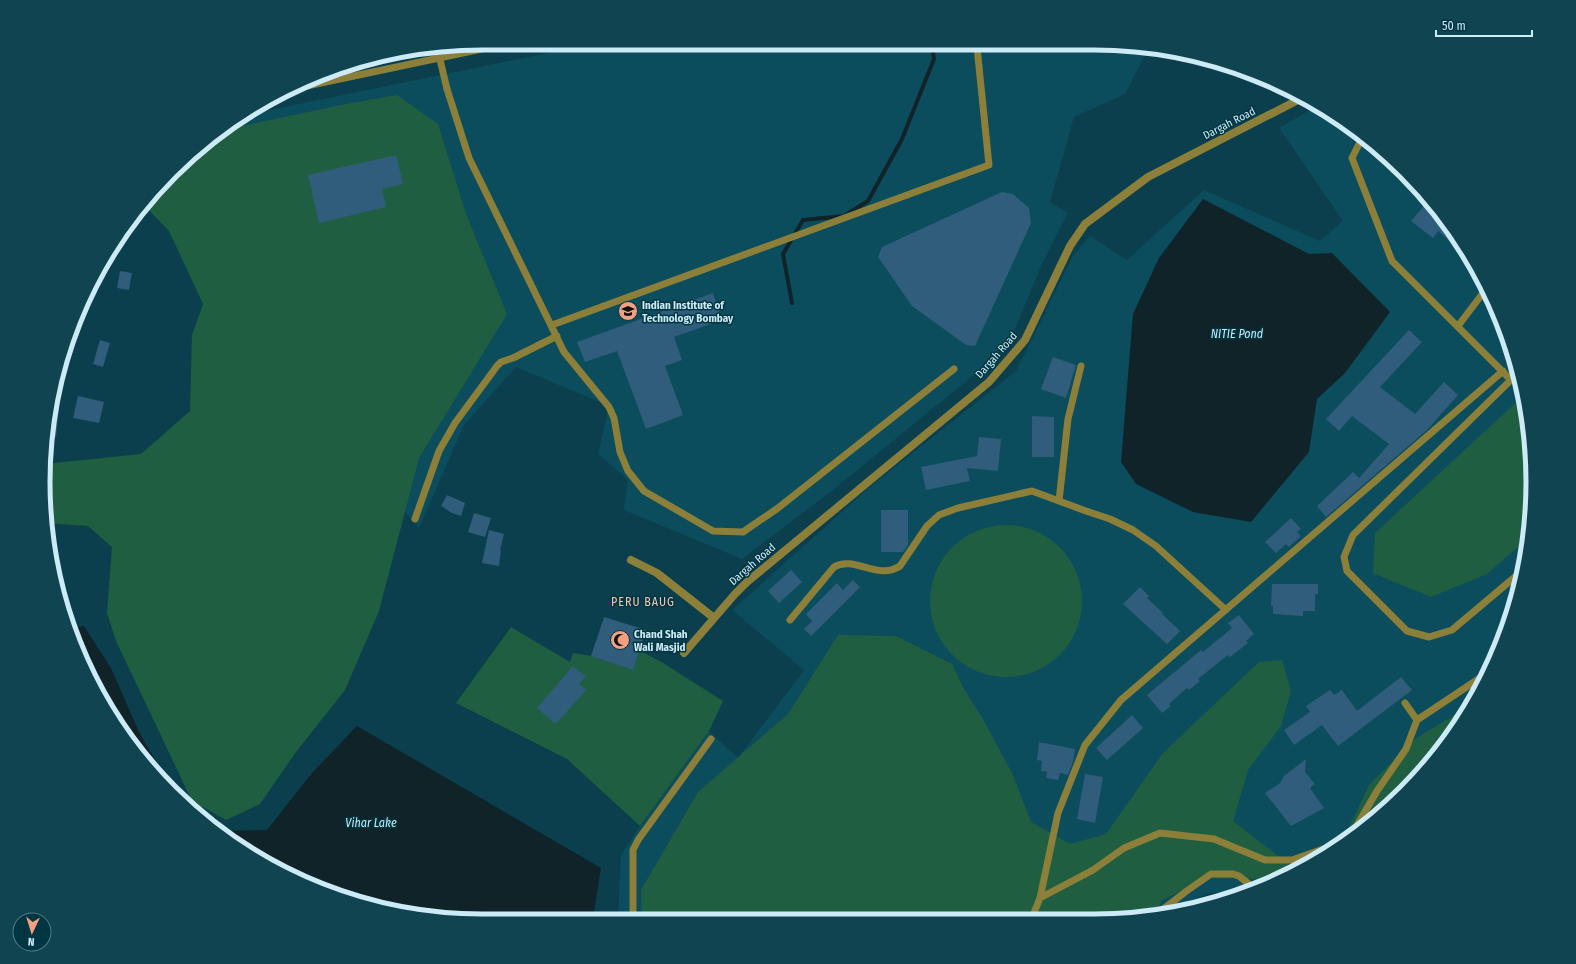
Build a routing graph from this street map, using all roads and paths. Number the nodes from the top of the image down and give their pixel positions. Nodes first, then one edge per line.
1 (476, 50) edge
2 (977, 50) edge
3 (438, 53) edge
4 (314, 84) edge
5 (1296, 101) edge
6 (1360, 142) edge
7 (1483, 294) edge
8 (552, 326) junction
9 (1458, 326) junction
10 (557, 336) junction
11 (1081, 366) dead end
12 (954, 369) dead end
13 (1503, 371) junction
14 (1511, 380) joint
15 (1059, 501) junction
16 (415, 519) dead end
17 (631, 560) dead end
18 (1515, 578) edge
19 (1226, 610) junction
20 (714, 618) junction
21 (790, 620) dead end
22 (684, 653) dead end
23 (1478, 680) edge
24 (1405, 703) dead end
25 (1417, 720) junction
26 (711, 739) dead end
27 (1358, 825) edge
28 (1319, 851) edge
29 (1250, 885) edge
30 (1040, 898) junction
31 (1165, 908) edge
32 (633, 914) edge
33 (1033, 914) edge

1 - 4 lane
2 - 8 lane
3 - 8 lane, bridge
5 - 20 street, Dargah Road
6 - 9 lane
7 - 9 lane
8 - 10 lane
9 - 13 lane
10 - 12 lane
10 - 16 lane
11 - 15 lane
13 - 14 lane
13 - 19 lane
14 - 18 lane
15 - 19 lane
15 - 21 lane
17 - 20 street
19 - 30 lane
20 - 22 street, Dargah Road
23 - 25 lane
24 - 25 lane
25 - 27 lane
26 - 32 lane
28 - 30 lane
29 - 31 lane
30 - 33 lane

